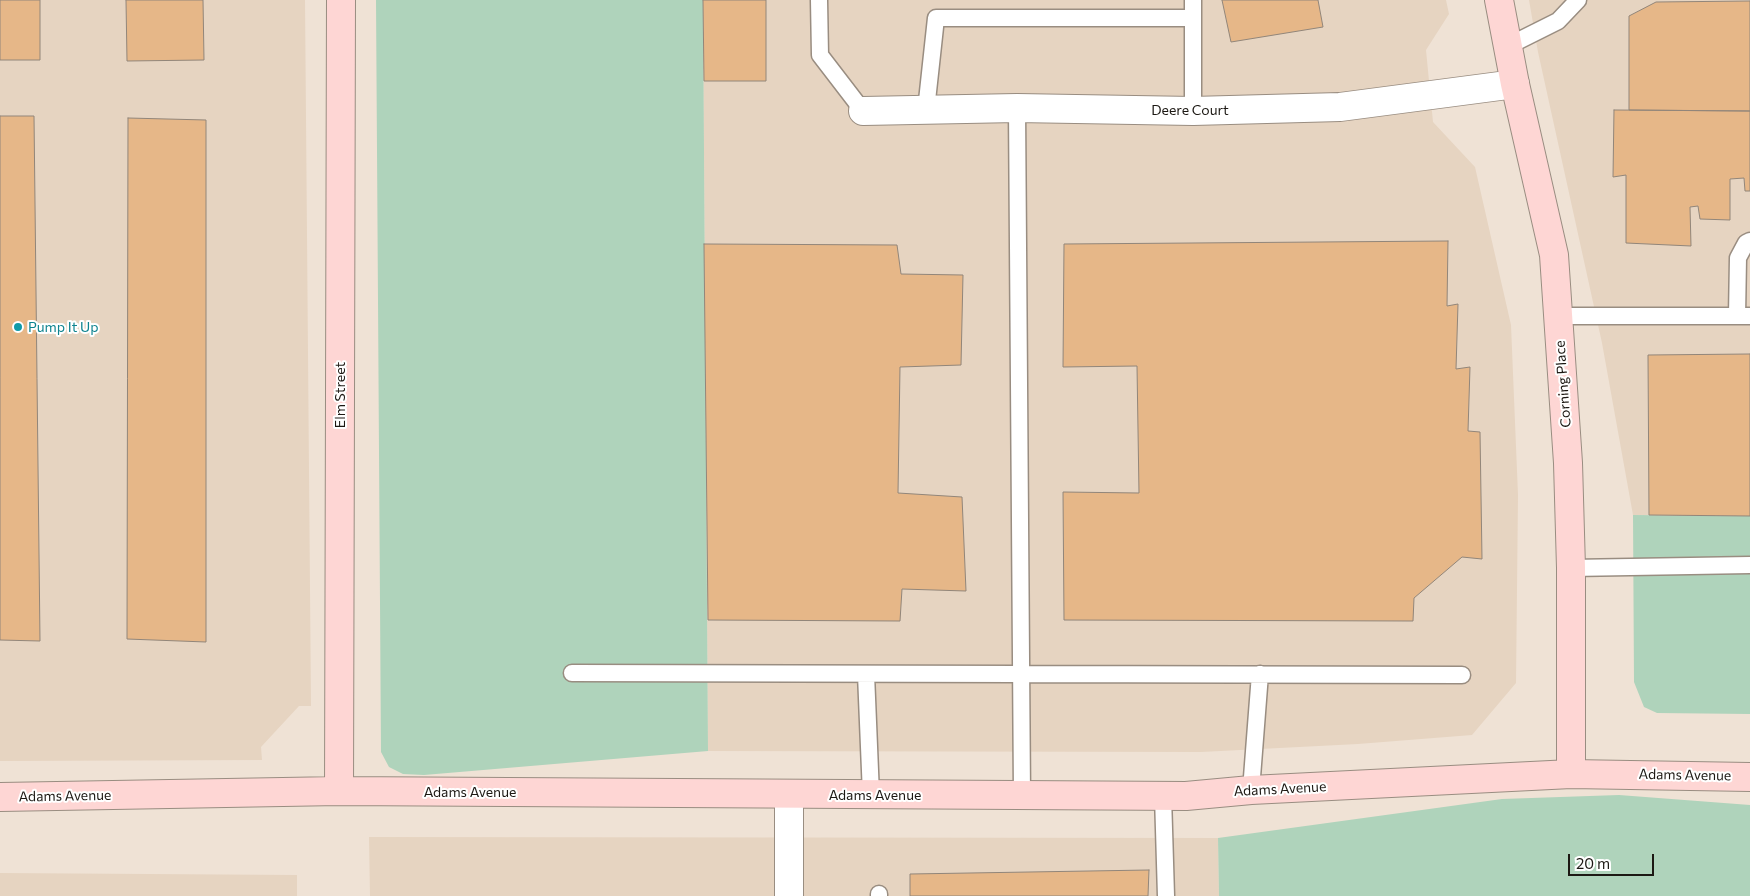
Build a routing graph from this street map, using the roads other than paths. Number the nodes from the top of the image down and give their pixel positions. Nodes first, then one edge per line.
1 (341, 0) edge
2 (819, 0) edge
3 (1193, 0) edge
4 (1499, 0) edge
5 (1578, 0) edge
6 (1193, 18) junction
7 (1508, 46) junction
8 (1515, 84) junction
9 (1017, 108) junction
10 (926, 110) junction
11 (1193, 110) junction
12 (863, 111) joint
13 (1750, 241) edge
14 (1558, 316) junction
15 (1744, 316) edge
16 (1750, 565) edge
17 (1571, 568) junction
18 (1022, 672) junction
19 (572, 673) dead end
20 (866, 674) junction
21 (1260, 674) junction
22 (1462, 675) dead end
23 (1571, 774) junction
24 (1750, 776) edge
25 (339, 790) junction
26 (1251, 790) junction
27 (789, 794) junction
28 (871, 795) junction
29 (1022, 795) junction
30 (1163, 796) junction
31 (0, 797) edge
32 (789, 896) edge
33 (1166, 896) edge

1 - 25 street, Elm Street
2 - 12 lane
3 - 6 lane
4 - 7 street, Corning Place
5 - 7 lane
6 - 10 lane
6 - 11 lane
7 - 8 street, Corning Place
8 - 11 street, Deere Court
8 - 14 street, Corning Place
9 - 10 street, Deere Court
9 - 11 street, Deere Court
9 - 18 lane
10 - 12 street, Deere Court
13 - 15 lane
14 - 15 lane
14 - 17 street, Corning Place
16 - 17 lane
17 - 23 street, Corning Place
18 - 20 lane
18 - 21 lane
18 - 29 lane
19 - 20 lane
20 - 28 lane
21 - 22 lane
21 - 26 lane
23 - 24 street, Adams Avenue
23 - 26 street, Adams Avenue
25 - 27 street, Adams Avenue
25 - 31 street, Adams Avenue
26 - 30 street, Adams Avenue
27 - 28 street, Adams Avenue
27 - 32 street
28 - 29 street, Adams Avenue
29 - 30 street, Adams Avenue
30 - 33 lane

